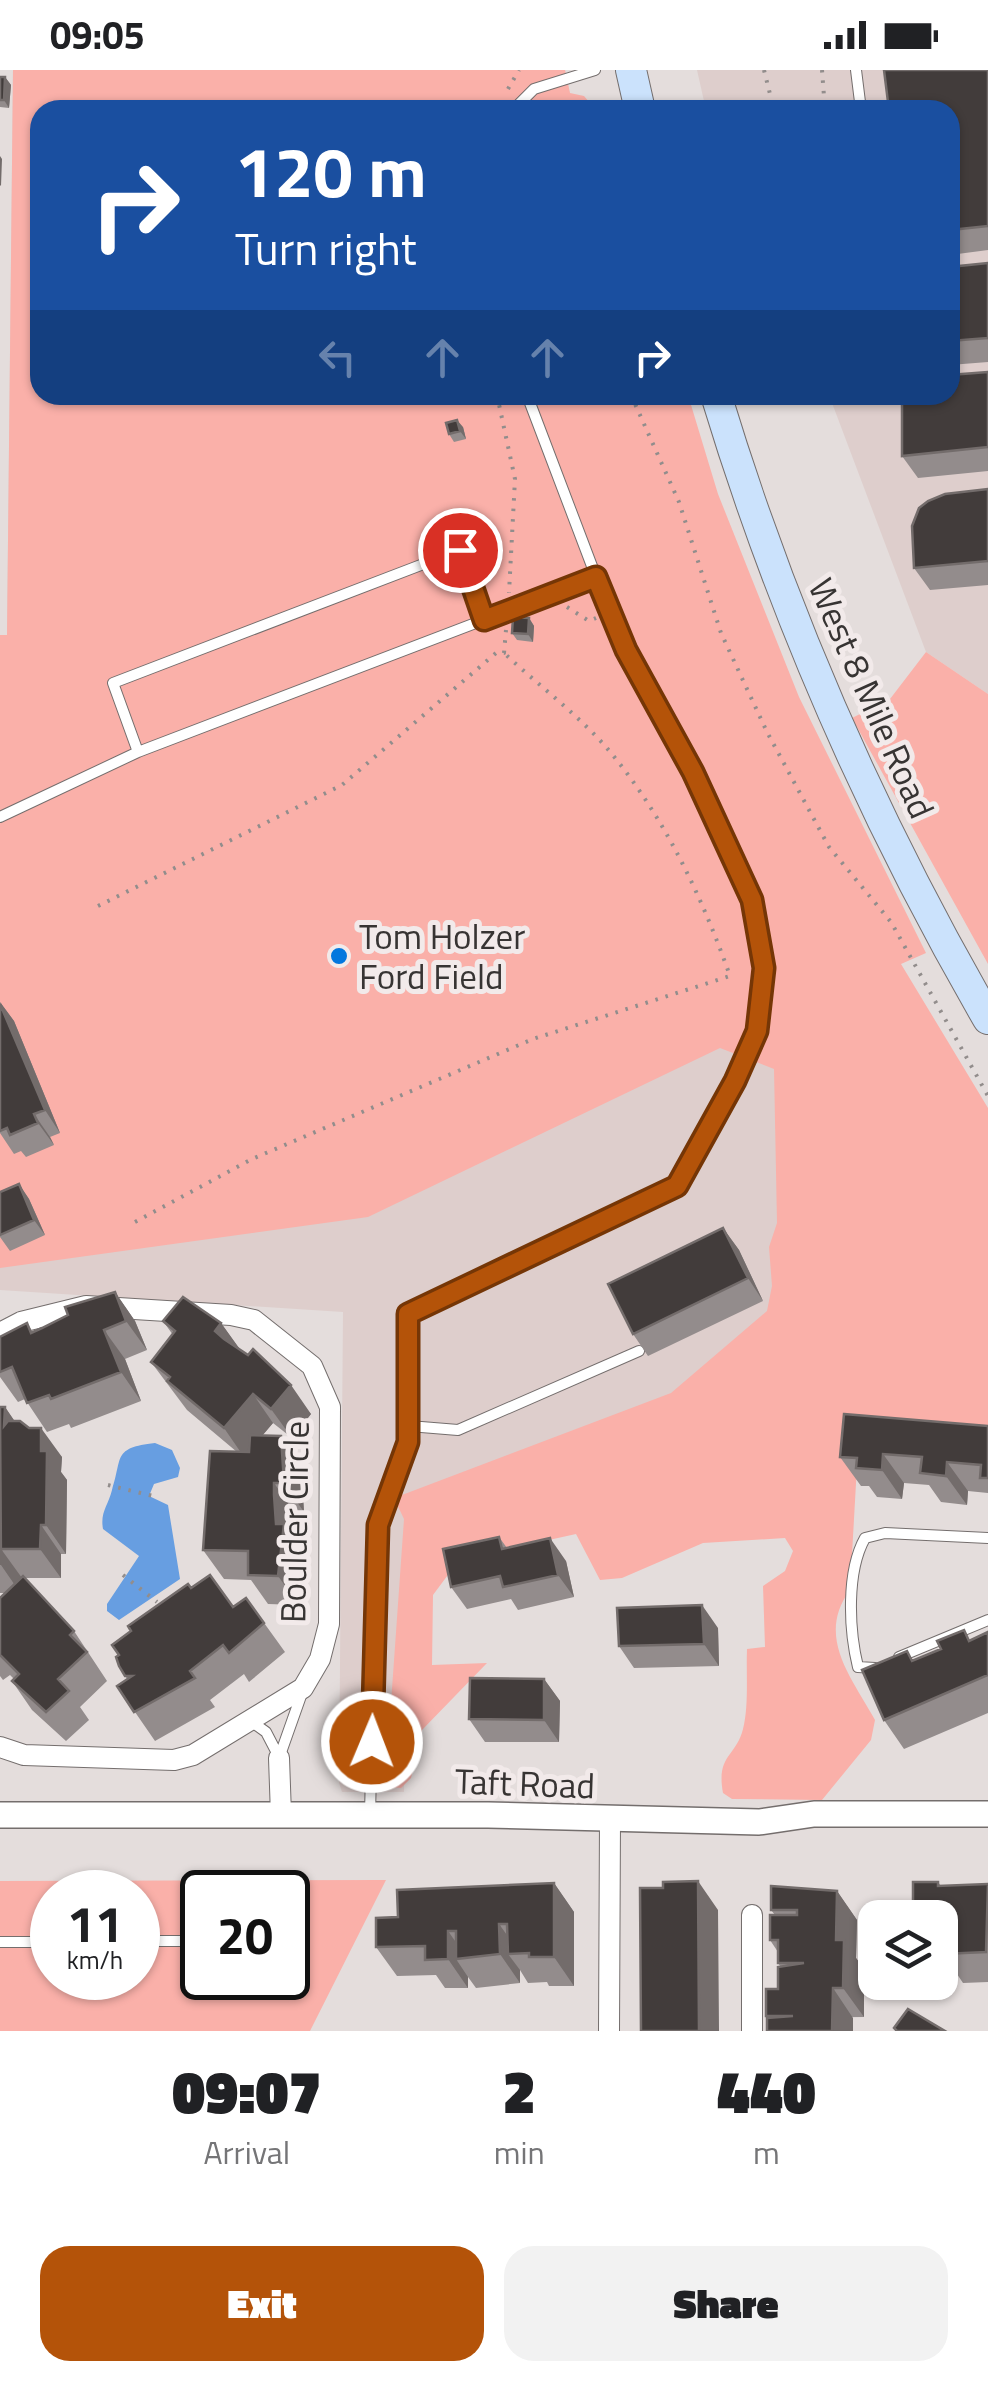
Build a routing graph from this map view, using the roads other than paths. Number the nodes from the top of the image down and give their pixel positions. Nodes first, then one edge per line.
1 (595, 70) edge
2 (631, 70) edge
3 (856, 70) edge
4 (523, 100) edge
5 (638, 100) edge
6 (860, 100) edge
7 (531, 405) edge
8 (719, 405) edge
9 (596, 577) junction
10 (484, 620) junction
11 (138, 752) junction
12 (0, 817) edge
13 (988, 1019) edge
14 (0, 1333) edge
15 (638, 1351) edge
16 (409, 1426) junction
17 (988, 1538) edge
18 (988, 1620) edge
19 (304, 1688) junction
20 (252, 1722) junction
21 (0, 1746) edge
22 (279, 1758) junction
23 (988, 1814) edge
24 (0, 1815) edge
25 (370, 1815) junction
26 (280, 1816) junction
27 (610, 1820) junction
28 (752, 1915) dead end
29 (0, 1942) edge
30 (30, 1942) edge
31 (609, 2031) edge
32 (752, 2031) edge

1 - 4 lane
2 - 5 main road
3 - 6 lane
7 - 9 lane
8 - 13 main road, West 8 Mile Road
9 - 10 lane
9 - 16 lane
10 - 11 lane
10 - 11 lane
11 - 12 lane
14 - 19 street, Boulder Circle
15 - 16 lane
16 - 25 lane
17 - 18 lane
19 - 20 street
19 - 22 lane
20 - 21 street
20 - 22 lane
22 - 26 street
23 - 27 street, Taft Road
24 - 26 street, Taft Road
25 - 26 street, Taft Road
25 - 27 street, Taft Road
27 - 31 street
28 - 32 street
29 - 30 lane

